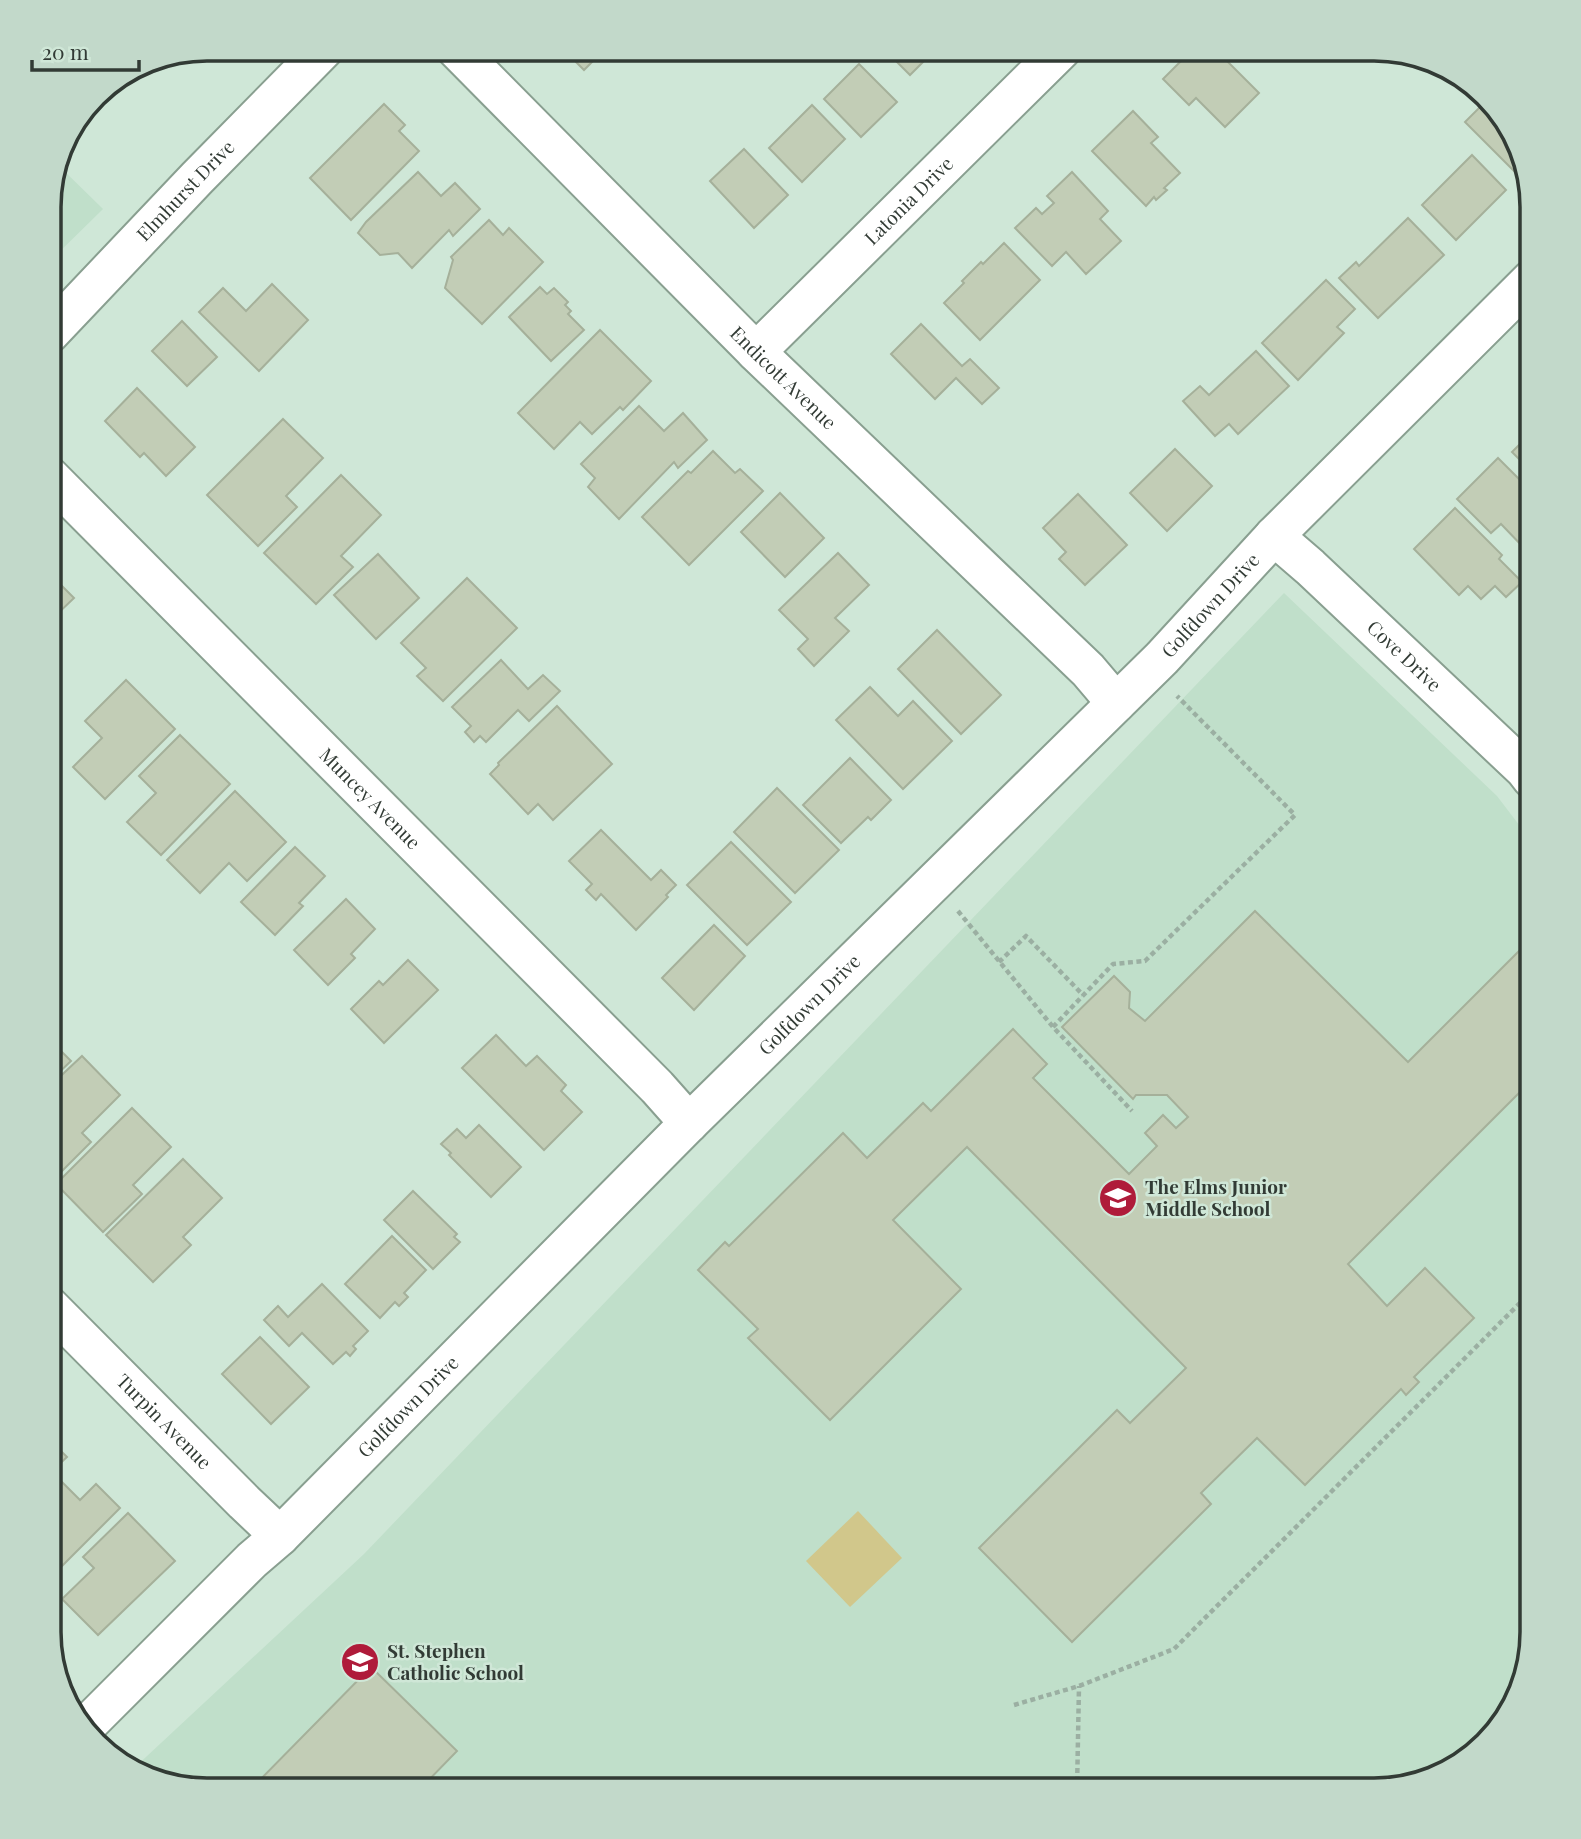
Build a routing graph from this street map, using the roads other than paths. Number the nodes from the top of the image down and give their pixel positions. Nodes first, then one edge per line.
1 (312, 61) edge
2 (468, 61) edge
3 (1049, 62) edge
4 (1520, 291) edge
5 (62, 320) edge
6 (756, 352) junction
7 (62, 489) edge
8 (1274, 536) junction
9 (1116, 703) junction
10 (1520, 765) edge
11 (690, 1123) junction
12 (61, 1318) edge
13 (280, 1536) junction
14 (91, 1721) edge

1 - 5 street, Elmhurst Drive
2 - 6 street, Endicott Avenue
3 - 6 street, Latonia Drive
4 - 8 street, Golfdown Drive
6 - 9 street, Endicott Avenue
7 - 11 street, Muncey Avenue
8 - 9 street, Golfdown Drive
8 - 10 street, Cove Drive
9 - 11 street, Golfdown Drive
11 - 13 street, Golfdown Drive
12 - 13 street, Turpin Avenue
13 - 14 street, Golfdown Drive

